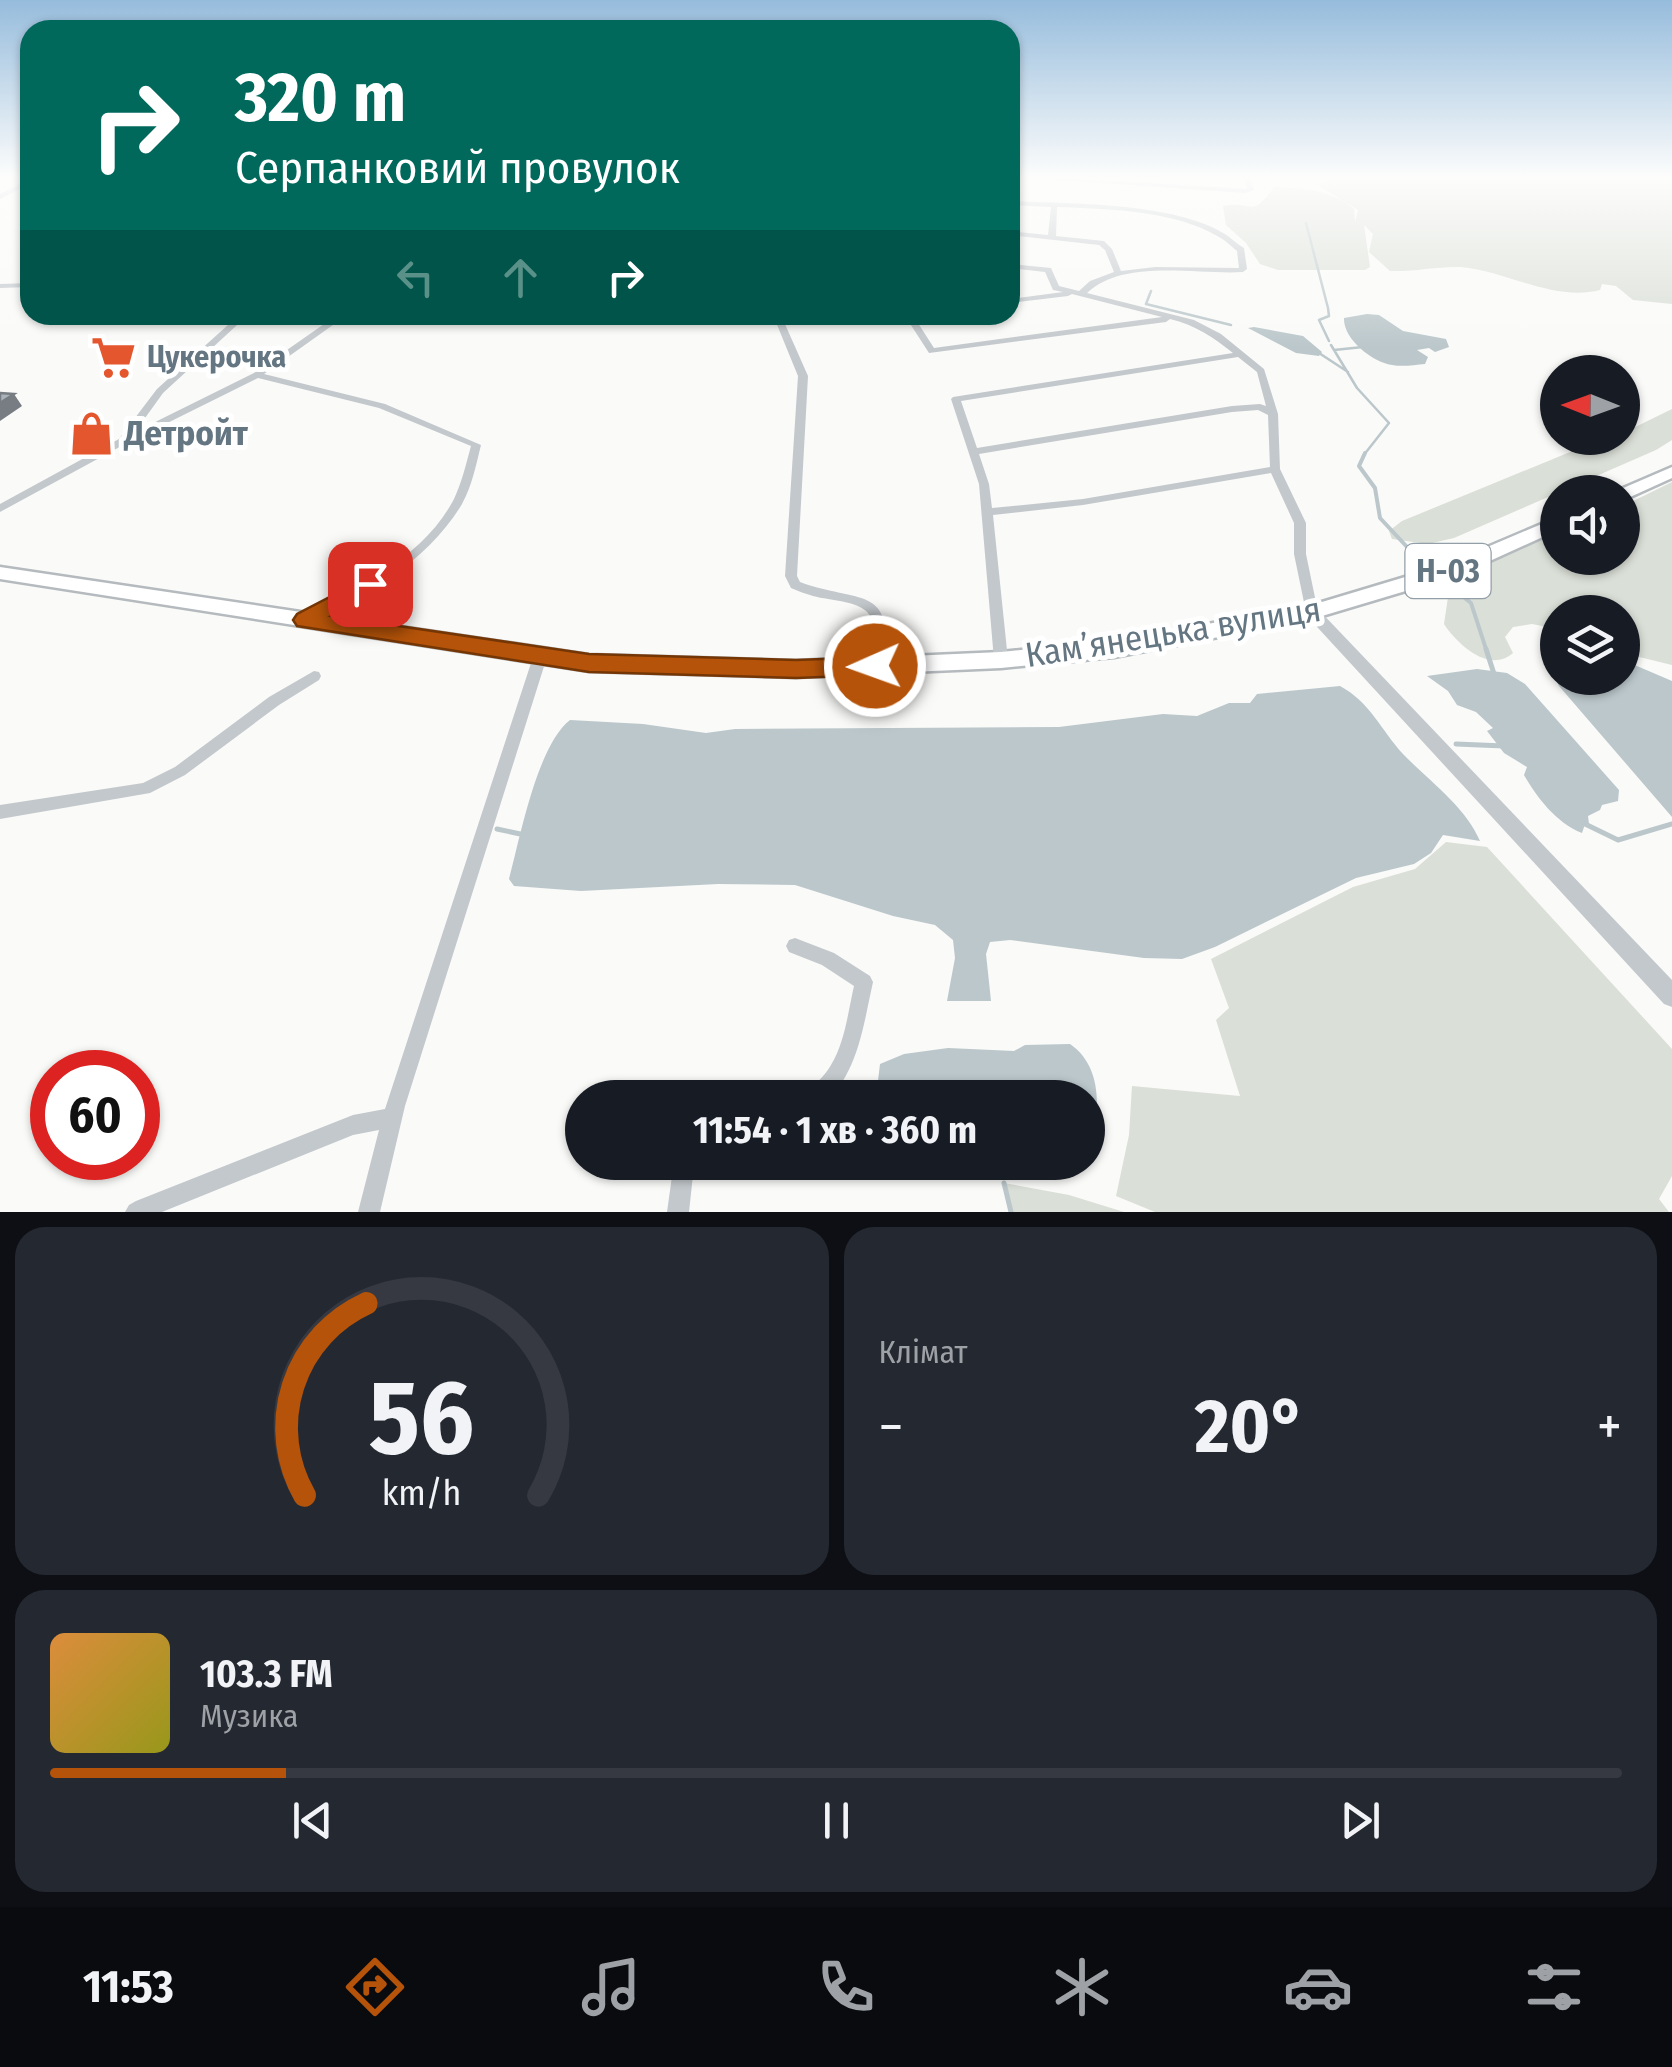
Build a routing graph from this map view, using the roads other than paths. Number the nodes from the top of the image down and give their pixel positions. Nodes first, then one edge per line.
1 (1020, 235) edge
2 (1219, 235) edge
3 (1052, 237) joint
4 (1020, 267) edge
5 (1118, 273) junction
6 (1058, 293) junction
7 (1081, 294) junction
8 (1020, 299) edge
9 (1174, 318) junction
10 (233, 325) edge
11 (330, 325) edge
12 (781, 325) edge
13 (914, 325) edge
14 (1241, 354) junction
15 (257, 375) junction
16 (1273, 414) junction
17 (123, 441) junction
18 (976, 452) junction
19 (1276, 469) junction
20 (1672, 472) edge
21 (1640, 486) edge
22 (0, 509) edge
23 (987, 512) junction
24 (1540, 531) edge
25 (0, 573) edge
26 (1312, 612) junction
27 (305, 620) junction
28 (540, 657) junction
29 (1000, 660) junction
30 (875, 666) junction
31 (314, 676) dead end
32 (0, 812) edge
33 (795, 946) dead end
34 (1672, 996) edge
35 (831, 1080) edge
36 (393, 1117) junction
37 (681, 1180) edge
38 (136, 1212) edge
39 (369, 1212) edge
40 (678, 1212) edge

1 - 3 street
2 - 5 street
3 - 5 street
4 - 6 street
5 - 7 street
6 - 7 street
6 - 8 street
7 - 9 street
9 - 13 street
9 - 14 street
10 - 17 street
11 - 15 street
12 - 30 street
14 - 16 street
14 - 18 street
15 - 17 street
15 - 27 street
16 - 18 street
16 - 19 street
17 - 22 street
18 - 23 street
19 - 23 street
19 - 26 street
20 - 21 main road
23 - 29 street
24 - 26 main road, Камʼянецька вулиця / Н-03
25 - 27 main road, Камʼянецька вулиця / Н-03
26 - 29 main road, Камʼянецька вулиця / Н-03
26 - 34 street
27 - 28 main road, Камʼянецька вулиця / Н-03
28 - 30 main road, Камʼянецька вулиця / Н-03
28 - 36 street
29 - 30 main road, Камʼянецька вулиця / Н-03
31 - 32 street
33 - 35 street
36 - 38 street
36 - 39 street
37 - 40 street

